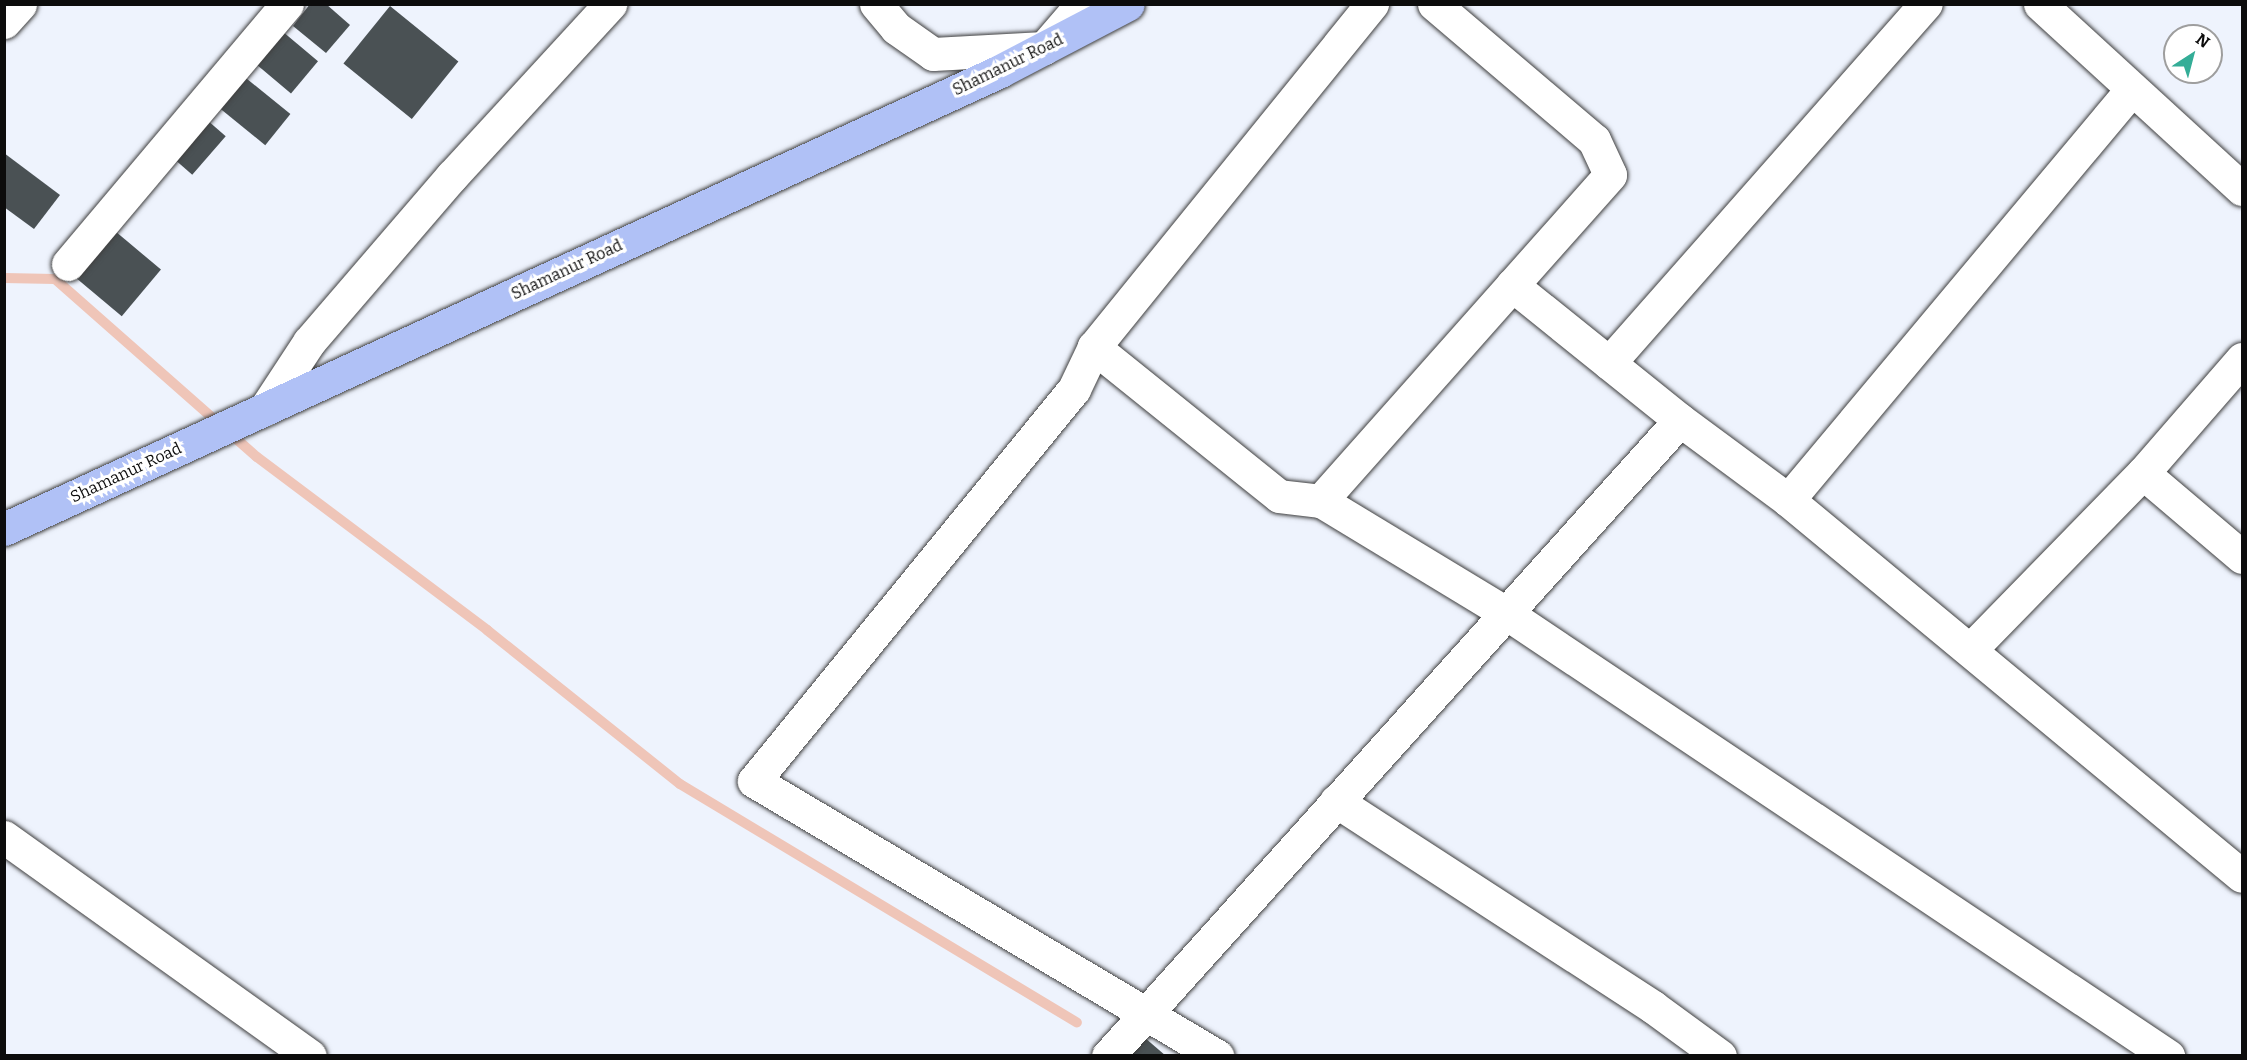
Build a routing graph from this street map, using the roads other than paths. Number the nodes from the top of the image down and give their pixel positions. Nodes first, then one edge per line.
1 (20, 4) edge
2 (286, 4) edge
3 (610, 4) edge
4 (876, 4) edge
5 (1082, 4) edge
6 (1128, 4) edge
7 (1372, 4) edge
8 (1434, 4) edge
9 (1926, 4) edge
10 (2040, 5) edge
11 (4, 22) edge
12 (1044, 48) junction
13 (2132, 89) junction
14 (2242, 189) edge
15 (68, 264) dead end
16 (1512, 285) junction
17 (1094, 346) junction
18 (2242, 360) edge
19 (1609, 363) junction
20 (256, 413) junction
21 (1680, 420) junction
22 (2143, 473) junction
23 (1788, 500) junction
24 (1321, 501) junction
25 (4, 529) edge
26 (2242, 557) edge
27 (1506, 613) junction
28 (1970, 650) junction
29 (1336, 801) junction
30 (4, 837) edge
31 (2242, 876) edge
32 (1145, 1014) junction
33 (310, 1056) edge
34 (1108, 1056) edge
35 (1217, 1056) edge
36 (1720, 1056) edge
37 (2168, 1056) edge

1 - 11 street
2 - 15 street
3 - 20 street
4 - 12 street
5 - 12 street
6 - 12 main road, Shamanur Road
7 - 17 street
8 - 16 street
9 - 19 street
10 - 13 street
12 - 20 main road, Shamanur Road
13 - 14 street
13 - 23 street
16 - 19 street
16 - 24 street
17 - 24 street
17 - 32 street
18 - 22 street
19 - 21 street
20 - 25 main road, Shamanur Road
21 - 23 street
21 - 27 street
22 - 26 street
22 - 28 street
23 - 28 street
24 - 27 street
27 - 29 street
27 - 37 street
28 - 31 street
29 - 32 street
29 - 36 street
30 - 33 street
32 - 34 street
32 - 35 street

